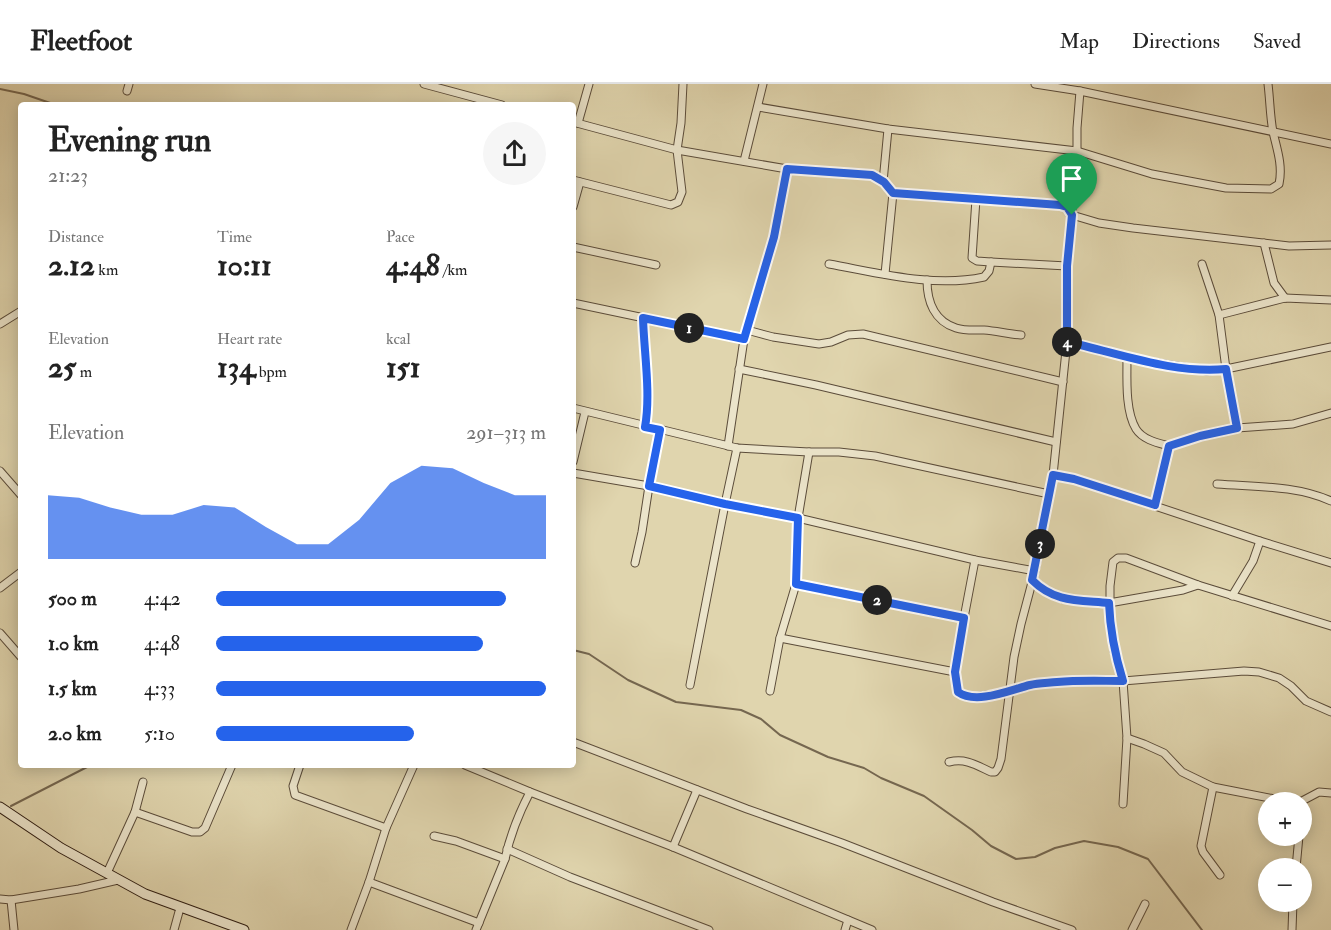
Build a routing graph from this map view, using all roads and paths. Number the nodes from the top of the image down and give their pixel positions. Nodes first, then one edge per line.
1 (424, 84) edge
2 (590, 84) edge
3 (683, 84) edge
4 (763, 84) edge
5 (1035, 84) edge
6 (1268, 84) edge
7 (1080, 91) junction
8 (491, 102) edge
9 (758, 107) junction
10 (576, 123) edge
11 (888, 129) junction
12 (1273, 131) junction
13 (1331, 144) edge
14 (677, 150) junction
15 (1077, 151) junction
16 (744, 161) junction
17 (787, 169) junction
18 (577, 181) edge
19 (884, 182) junction
20 (893, 193) junction
21 (975, 199) junction
22 (1072, 215) junction
23 (1264, 243) junction
24 (1331, 245) edge
25 (576, 248) edge
26 (991, 262) junction
27 (829, 264) dead end
28 (1202, 264) dead end
29 (656, 265) dead end
30 (1067, 266) junction
31 (885, 274) junction
32 (927, 280) junction
33 (1285, 298) junction
34 (1331, 300) edge
35 (576, 304) edge
36 (18, 313) edge
37 (1219, 315) junction
38 (643, 318) junction
39 (0, 324) edge
40 (747, 330) junction
41 (1021, 335) dead end
42 (744, 339) junction
43 (1067, 342) junction
44 (1331, 347) edge
45 (1127, 358) junction
46 (739, 369) junction
47 (1226, 369) junction
48 (1063, 382) junction
49 (576, 409) edge
50 (585, 412) junction
51 (1331, 413) edge
52 (645, 427) junction
53 (1237, 428) junction
54 (660, 430) junction
55 (1056, 442) junction
56 (728, 446) junction
57 (1169, 446) junction
58 (737, 448) junction
59 (576, 450) edge
60 (809, 452) junction
61 (0, 471) edge
62 (576, 474) edge
63 (1053, 475) junction
64 (1217, 484) dead end
65 (649, 486) junction
66 (18, 492) edge
67 (1049, 494) junction
68 (1331, 501) edge
69 (725, 504) junction
70 (1155, 505) junction
71 (798, 518) junction
72 (1260, 541) junction
73 (975, 560) junction
74 (635, 563) dead end
75 (1331, 563) edge
76 (1035, 571) junction
77 (18, 574) edge
78 (1032, 580) junction
79 (796, 584) junction
80 (1198, 585) junction
81 (0, 588) edge
82 (1232, 596) junction
83 (1109, 603) junction
84 (964, 618) junction
85 (1331, 626) edge
86 (0, 633) edge
87 (780, 638) junction
88 (18, 654) edge
89 (955, 672) junction
90 (1123, 681) junction
91 (690, 685) dead end
92 (770, 692) dead end
93 (1009, 692) junction
94 (1331, 712) edge
95 (1127, 738) junction
96 (576, 743) edge
97 (949, 762) dead end
98 (231, 768) edge
99 (299, 768) edge
100 (413, 768) edge
101 (482, 768) edge
102 (143, 782) dead end
103 (1213, 788) junction
104 (697, 790) junction
105 (530, 792) junction
106 (1331, 793) edge
107 (1258, 796) edge
108 (1312, 796) edge
109 (1123, 804) dead end
110 (0, 807) edge
111 (135, 812) junction
112 (387, 828) junction
113 (434, 836) dead end
114 (673, 847) junction
115 (507, 849) junction
116 (505, 859) junction
117 (107, 873) junction
118 (1220, 875) dead end
119 (118, 880) junction
120 (369, 882) junction
121 (0, 899) edge
122 (11, 900) junction
123 (1145, 904) dead end
124 (180, 908) junction
125 (1293, 912) edge
126 (848, 920) junction
127 (478, 926) edge
128 (14, 930) edge
129 (174, 930) edge
130 (244, 930) edge
131 (351, 930) edge
132 (709, 930) edge
133 (845, 930) edge
134 (872, 930) edge
135 (1072, 930) edge
136 (1132, 930) edge
137 (1292, 930) edge

1 - 8 street
2 - 10 street
3 - 14 street
4 - 9 street
5 - 7 street
6 - 12 street
7 - 12 street
7 - 15 street
9 - 11 street
9 - 16 street
10 - 14 street
11 - 15 street
11 - 19 street
12 - 13 street
12 - 15 street
14 - 16 street
14 - 18 street
15 - 22 street
16 - 17 street
17 - 19 street
17 - 40 street
19 - 20 street
20 - 21 street
20 - 31 street
21 - 22 street
21 - 26 street
22 - 23 street
22 - 30 street
23 - 24 street
23 - 33 street
25 - 29 street
26 - 30 street
26 - 32 street
27 - 31 street
28 - 37 street
30 - 43 street
31 - 32 street
32 - 41 street
33 - 34 street
33 - 37 street
35 - 38 street
36 - 39 street
37 - 47 street
38 - 42 street
38 - 52 street
40 - 42 street
40 - 48 street
42 - 46 street
43 - 45 street
43 - 48 street
44 - 47 street
45 - 47 street
45 - 57 street
46 - 55 street
46 - 56 street
47 - 53 street
48 - 55 street
49 - 50 street
50 - 52 street
50 - 59 street
51 - 53 street
52 - 54 street
53 - 57 street
54 - 56 street
54 - 65 street
55 - 63 street
56 - 58 street
57 - 70 street
58 - 60 street
58 - 69 street
60 - 67 street
60 - 71 street
61 - 66 street
62 - 65 street
63 - 67 street
63 - 70 street
64 - 68 street
65 - 69 street
65 - 74 street
67 - 76 street
69 - 71 street
69 - 91 street
70 - 72 street
71 - 73 street
71 - 79 street
72 - 75 street
72 - 82 street
73 - 76 street
73 - 84 street
76 - 78 street
77 - 81 street
78 - 83 street
78 - 93 street
79 - 84 street
79 - 87 street
80 - 82 street
80 - 83 street
80 - 83 street
82 - 85 street
83 - 90 street
84 - 89 street
86 - 88 street
87 - 89 street
87 - 92 street
89 - 93 street
90 - 93 street
90 - 94 street
90 - 95 street
93 - 97 street
95 - 103 street
95 - 109 street
96 - 104 street
98 - 111 street
99 - 112 street
100 - 112 street
101 - 105 street
102 - 111 street
103 - 107 street
103 - 118 street
104 - 114 street
104 - 135 street
105 - 114 street
105 - 115 street
106 - 108 street
110 - 117 street
111 - 117 street
112 - 120 street
113 - 116 street
114 - 126 street
115 - 116 street
115 - 132 street
116 - 127 street
117 - 119 street
119 - 122 street
119 - 124 street
120 - 127 street
120 - 131 street
121 - 122 street
122 - 128 street
123 - 136 street
124 - 129 street
124 - 130 street
125 - 137 street
126 - 133 street
126 - 134 street

